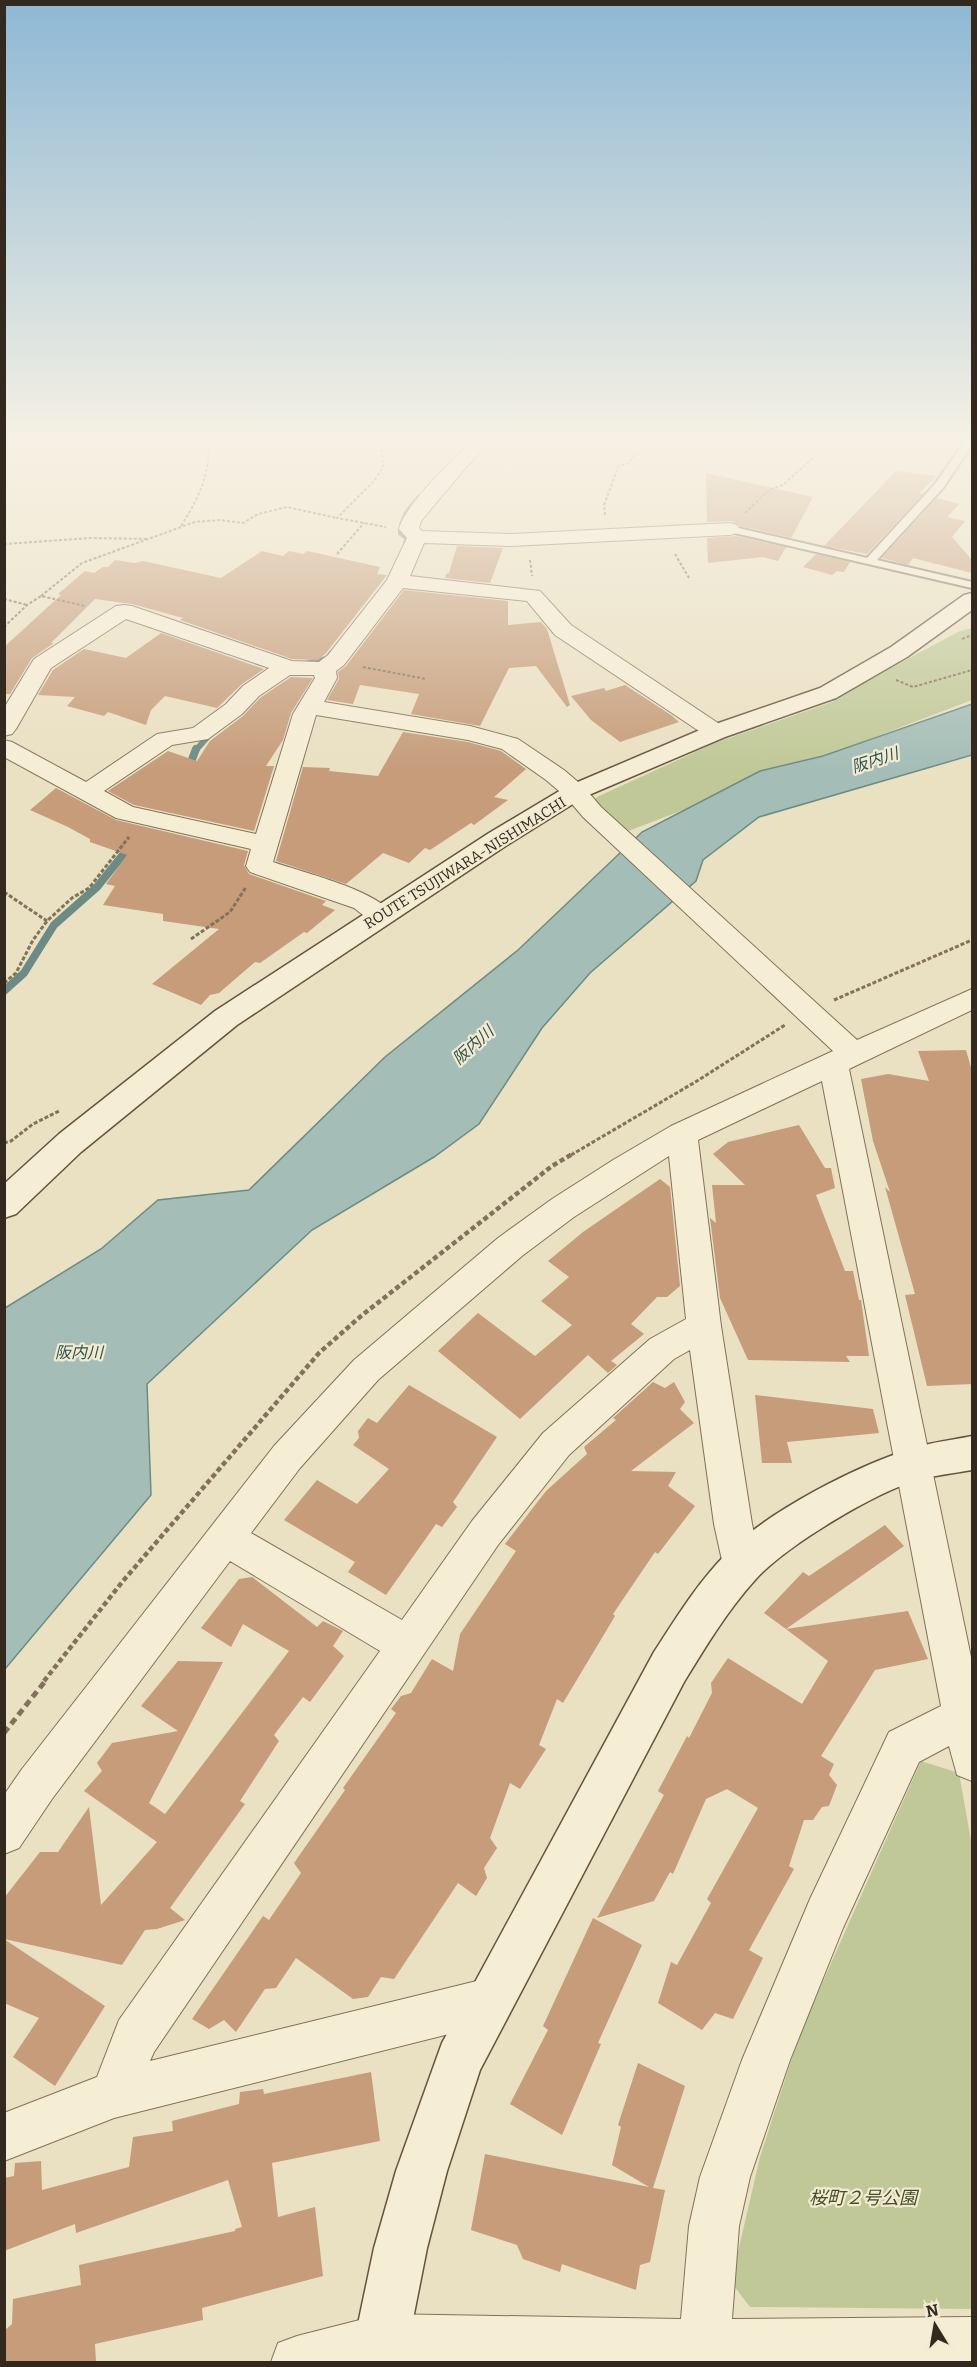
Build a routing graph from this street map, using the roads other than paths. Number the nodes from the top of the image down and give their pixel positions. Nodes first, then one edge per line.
1 (411, 550) edge
2 (824, 550) edge
3 (880, 550) edge
4 (870, 561) junction
5 (397, 581) junction
6 (972, 585) edge
7 (972, 600) edge
8 (307, 667) junction
9 (310, 707) junction
10 (4, 729) edge
11 (716, 732) junction
12 (4, 747) edge
13 (85, 793) junction
14 (584, 802) junction
15 (263, 855) junction
16 (381, 916) junction
17 (968, 1008) edge
18 (843, 1059) junction
19 (682, 1134) junction
20 (4, 1205) edge
21 (704, 1326) junction
22 (972, 1453) edge
23 (915, 1464) junction
24 (225, 1538) junction
25 (742, 1565) junction
26 (407, 1645) junction
27 (963, 1717) junction
28 (972, 1760) edge
29 (4, 1833) edge
30 (489, 2001) junction
31 (114, 2094) junction
32 (4, 2137) edge
33 (972, 2343) edge
34 (382, 2351) edge
35 (703, 2354) edge
36 (297, 2362) edge

1 - 5 street
2 - 4 lane
3 - 4 lane
4 - 6 lane
5 - 8 street
5 - 11 street
7 - 11 main road, ROUTE TSUJIWARA-NISHIMACHI
8 - 9 street
8 - 10 street
8 - 13 street
9 - 14 street
9 - 15 street
11 - 14 main road, ROUTE TSUJIWARA-NISHIMACHI
12 - 13 street
13 - 15 street
14 - 16 main road, ROUTE TSUJIWARA-NISHIMACHI
14 - 18 street
15 - 16 street
16 - 20 main road, ROUTE TSUJIWARA-NISHIMACHI
17 - 18 street
18 - 19 street
18 - 23 street
19 - 21 street
19 - 24 street
21 - 25 street
21 - 26 street
22 - 23 main road
23 - 25 main road
23 - 27 street
24 - 26 street
24 - 29 street
25 - 30 main road
26 - 31 street
27 - 28 street
27 - 35 street
30 - 31 street
30 - 34 main road
31 - 32 street
33 - 35 street
34 - 35 street
34 - 36 street

